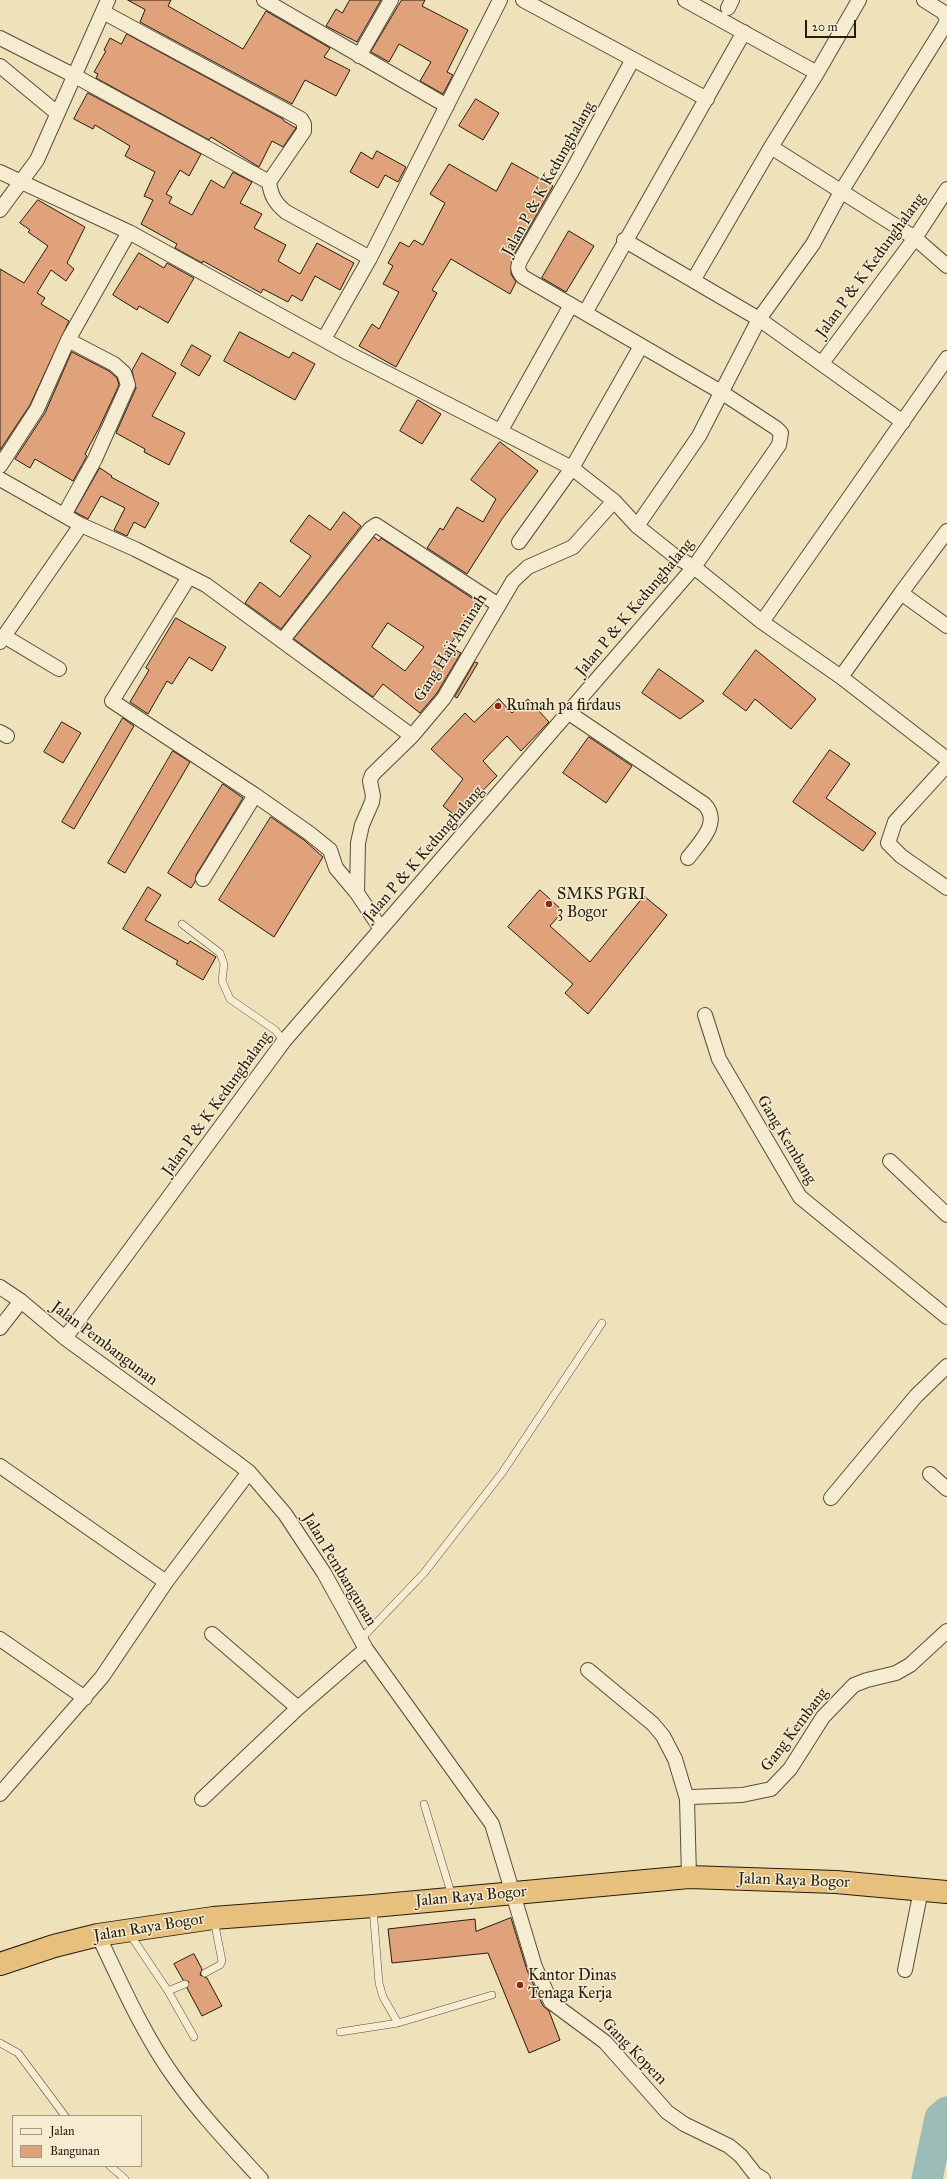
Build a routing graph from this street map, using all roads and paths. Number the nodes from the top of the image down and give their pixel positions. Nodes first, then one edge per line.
1 (264, 0) edge
2 (391, 0) edge
3 (500, 0) edge
4 (523, 0) edge
5 (685, 0) edge
6 (859, 0) edge
7 (924, 0) edge
8 (105, 6) edge
9 (744, 32) junction
10 (0, 38) edge
11 (359, 56) junction
12 (633, 60) junction
13 (0, 66) edge
14 (817, 73) junction
15 (75, 76) junction
16 (707, 99) junction
17 (448, 106) junction
18 (58, 113) junction
19 (771, 147) junction
20 (0, 172) edge
21 (22, 182) junction
22 (269, 182) junction
23 (947, 189) edge
24 (842, 190) junction
25 (0, 210) edge
26 (129, 232) junction
27 (915, 238) junction
28 (624, 240) junction
29 (370, 258) junction
30 (947, 266) edge
31 (694, 279) junction
32 (570, 305) junction
33 (585, 313) junction
34 (759, 319) junction
35 (324, 339) junction
36 (68, 340) junction
37 (641, 346) junction
38 (947, 358) edge
39 (822, 363) junction
40 (721, 392) junction
41 (903, 422) junction
42 (501, 430) junction
43 (4, 462) edge
44 (572, 468) junction
45 (0, 479) edge
46 (614, 501) junction
47 (64, 515) junction
48 (81, 525) junction
49 (637, 526) junction
50 (947, 531) edge
51 (519, 542) dead end
52 (694, 567) junction
53 (189, 577) junction
54 (901, 593) junction
55 (497, 604) junction
56 (762, 622) junction
57 (947, 626) edge
58 (2, 639) edge
59 (282, 641) junction
60 (60, 670) dead end
61 (841, 677) junction
62 (569, 713) junction
63 (412, 736) junction
64 (947, 759) edge
65 (947, 765) edge
66 (255, 794) junction
67 (688, 858) dead end
68 (202, 878) dead end
69 (947, 888) edge
70 (357, 893) junction
71 (182, 924) dead end
72 (381, 929) junction
73 (705, 1015) dead end
74 (284, 1041) junction
75 (890, 1161) dead end
76 (947, 1215) edge
77 (0, 1287) edge
78 (21, 1301) junction
79 (947, 1317) edge
80 (602, 1323) dead end
81 (0, 1328) edge
82 (65, 1338) junction
83 (947, 1366) edge
84 (0, 1466) edge
85 (249, 1472) junction
86 (930, 1474) dead end
87 (947, 1489) edge
88 (831, 1498) dead end
89 (166, 1582) junction
90 (212, 1634) dead end
91 (944, 1638) edge
92 (0, 1639) edge
93 (363, 1645) junction
94 (588, 1670) dead end
95 (85, 1698) junction
96 (298, 1708) junction
97 (0, 1794) edge
98 (202, 1799) dead end
99 (687, 1799) junction
100 (424, 1804) dead end
101 (689, 1877) junction
102 (937, 1893) edge
103 (512, 1894) junction
104 (453, 1898) junction
105 (373, 1906) junction
106 (213, 1918) junction
107 (126, 1930) junction
108 (98, 1935) junction
109 (0, 1964) edge
110 (905, 1970) dead end
111 (205, 1973) dead end
112 (185, 1984) dead end
113 (168, 1991) junction
114 (492, 1995) dead end
115 (398, 2023) junction
116 (340, 2032) dead end
117 (194, 2037) dead end
118 (0, 2043) edge
119 (64, 2115) edge
120 (111, 2167) edge
121 (125, 2179) edge
122 (261, 2179) edge
123 (763, 2179) edge

1 - 11 street
2 - 11 street
3 - 17 street
4 - 12 street
5 - 9 street
6 - 14 street
7 - 24 street
8 - 15 street
8 - 22 street
9 - 14 street
9 - 16 street
10 - 15 street
11 - 17 street
12 - 16 street
12 - 32 street, Jalan P & K Kedunghalang
13 - 18 street
14 - 19 street
15 - 18 street
15 - 22 street
16 - 28 street
17 - 29 street
18 - 21 street
19 - 24 street
19 - 31 street
20 - 21 street
21 - 25 street
21 - 26 street
22 - 29 street
23 - 27 street, Jalan P & K Kedunghalang
24 - 27 street
24 - 34 street
26 - 35 street
26 - 36 street
27 - 30 street
27 - 39 street, Jalan P & K Kedunghalang
28 - 31 street
28 - 33 street
29 - 35 street
31 - 34 street
32 - 33 street, Jalan P & K Kedunghalang
32 - 42 street
33 - 37 street, Jalan P & K Kedunghalang
34 - 39 street
34 - 40 street
35 - 42 street
36 - 43 street
36 - 47 street
37 - 40 street, Jalan P & K Kedunghalang
37 - 44 street
38 - 41 street
39 - 41 street
40 - 49 street
40 - 52 street, Jalan P & K Kedunghalang
41 - 56 street
42 - 44 street
44 - 46 street
44 - 51 street
45 - 47 street
46 - 49 street
46 - 55 street, Gang Haji Aminah
47 - 48 street
48 - 53 street
48 - 58 street
49 - 52 street
50 - 54 street
52 - 56 street
52 - 62 street, Jalan P & K Kedunghalang
53 - 59 street
53 - 66 street
54 - 57 street
54 - 61 street
55 - 59 street
55 - 63 street, Gang Haji Aminah
56 - 61 street
58 - 60 street
59 - 63 street
61 - 64 street
62 - 67 street
62 - 72 street, Jalan P & K Kedunghalang
63 - 70 street, Gang Haji Aminah
65 - 69 street
66 - 68 street
66 - 70 street
70 - 72 street
71 - 74 lane
72 - 74 street, Jalan P & K Kedunghalang
73 - 79 street, Gang Kembang
74 - 82 street, Jalan P & K Kedunghalang
75 - 76 street
77 - 78 street, Jalan Pembangunan
78 - 81 street
78 - 82 street, Jalan Pembangunan
80 - 93 lane
82 - 85 street, Jalan Pembangunan
83 - 88 street
84 - 89 street
85 - 89 street
85 - 93 street, Jalan Pembangunan
86 - 87 street
89 - 95 street
90 - 96 street
91 - 99 street, Gang Kembang
92 - 95 street
93 - 96 street
93 - 103 street, Jalan Pembangunan
94 - 99 street
95 - 97 street
96 - 98 street
99 - 101 street
100 - 104 lane
101 - 102 highway, Jalan Raya Bogor
101 - 103 highway, Jalan Raya Bogor
102 - 110 street
103 - 104 highway, Jalan Raya Bogor
103 - 123 street, Gang Kopem
104 - 105 highway, Jalan Raya Bogor
105 - 106 highway, Jalan Raya Bogor
105 - 115 lane
106 - 107 highway, Jalan Raya Bogor
106 - 111 lane
107 - 108 highway, Jalan Raya Bogor
107 - 113 lane
108 - 109 highway, Jalan Raya Bogor
108 - 122 street
112 - 113 lane
113 - 117 lane
114 - 115 lane
115 - 116 lane
118 - 119 lane
120 - 121 lane

